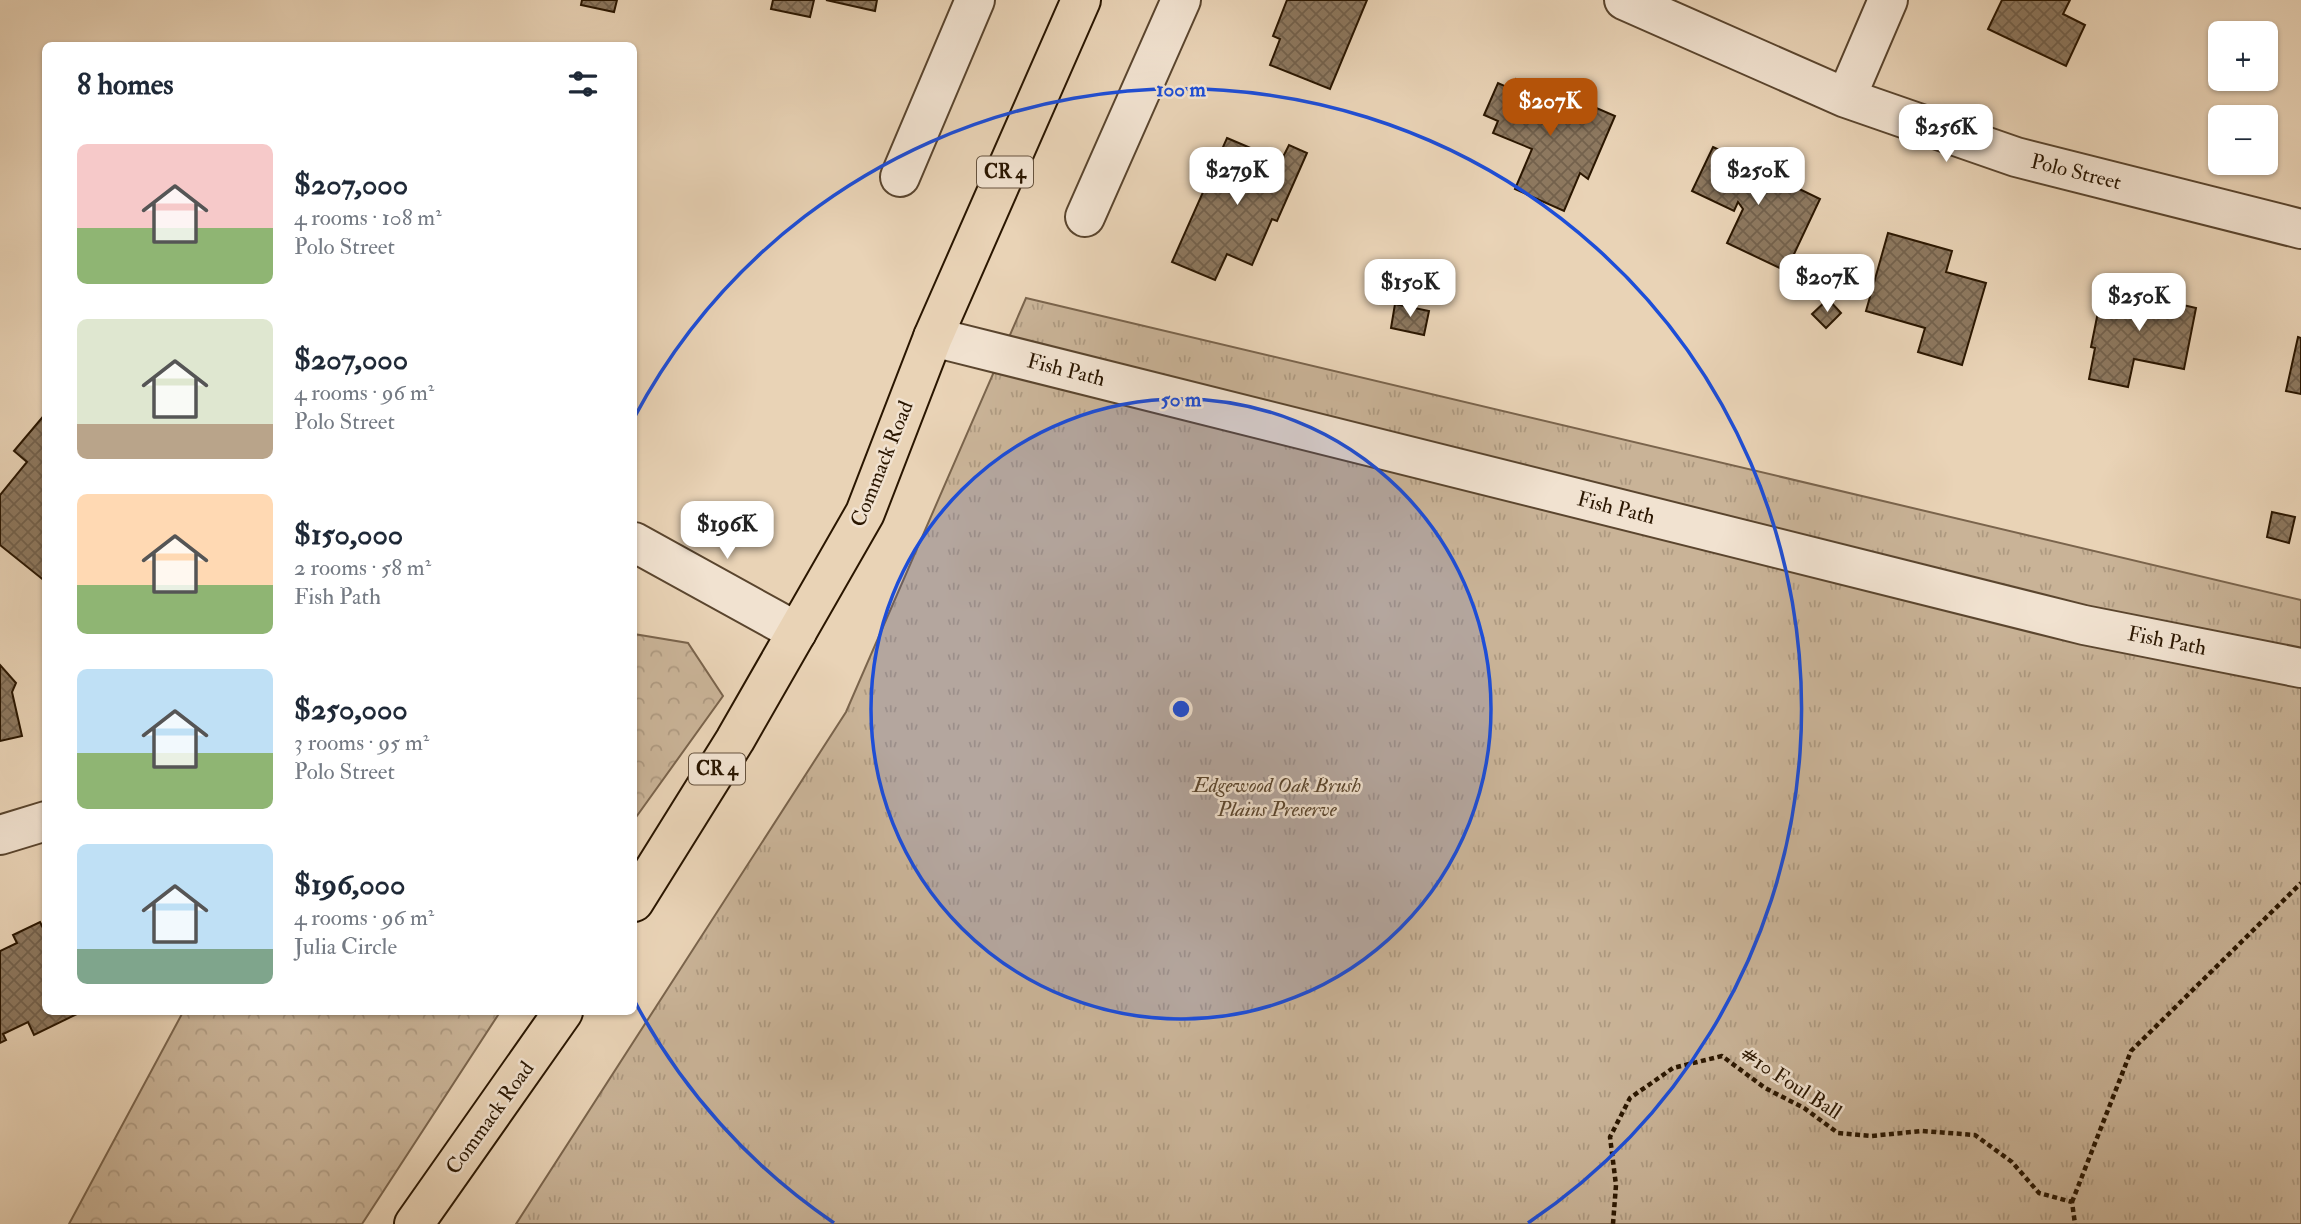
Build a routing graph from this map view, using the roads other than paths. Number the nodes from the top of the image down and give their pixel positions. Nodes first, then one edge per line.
1 (975, 0) edge
2 (1081, 0) edge
3 (1181, 0) edge
4 (1624, 0) edge
5 (1888, 0) edge
6 (1846, 98) junction
7 (900, 177) dead end
8 (1085, 217) dead end
9 (2301, 229) edge
10 (933, 337) junction
11 (637, 544) edge
12 (797, 632) junction
13 (2301, 668) edge
14 (42, 822) edge
15 (0, 835) edge
16 (637, 897) edge
17 (561, 1015) edge
18 (414, 1224) edge

1 - 7 street
2 - 10 main road, Commack Road / CR 4
3 - 8 street
4 - 6 street, Polo Street
5 - 6 street
6 - 9 street, Polo Street
10 - 12 main road, Commack Road / CR 4
10 - 13 street, Fish Path
11 - 12 street
12 - 16 main road, Commack Road / CR 4
14 - 15 street
17 - 18 main road, Commack Road

